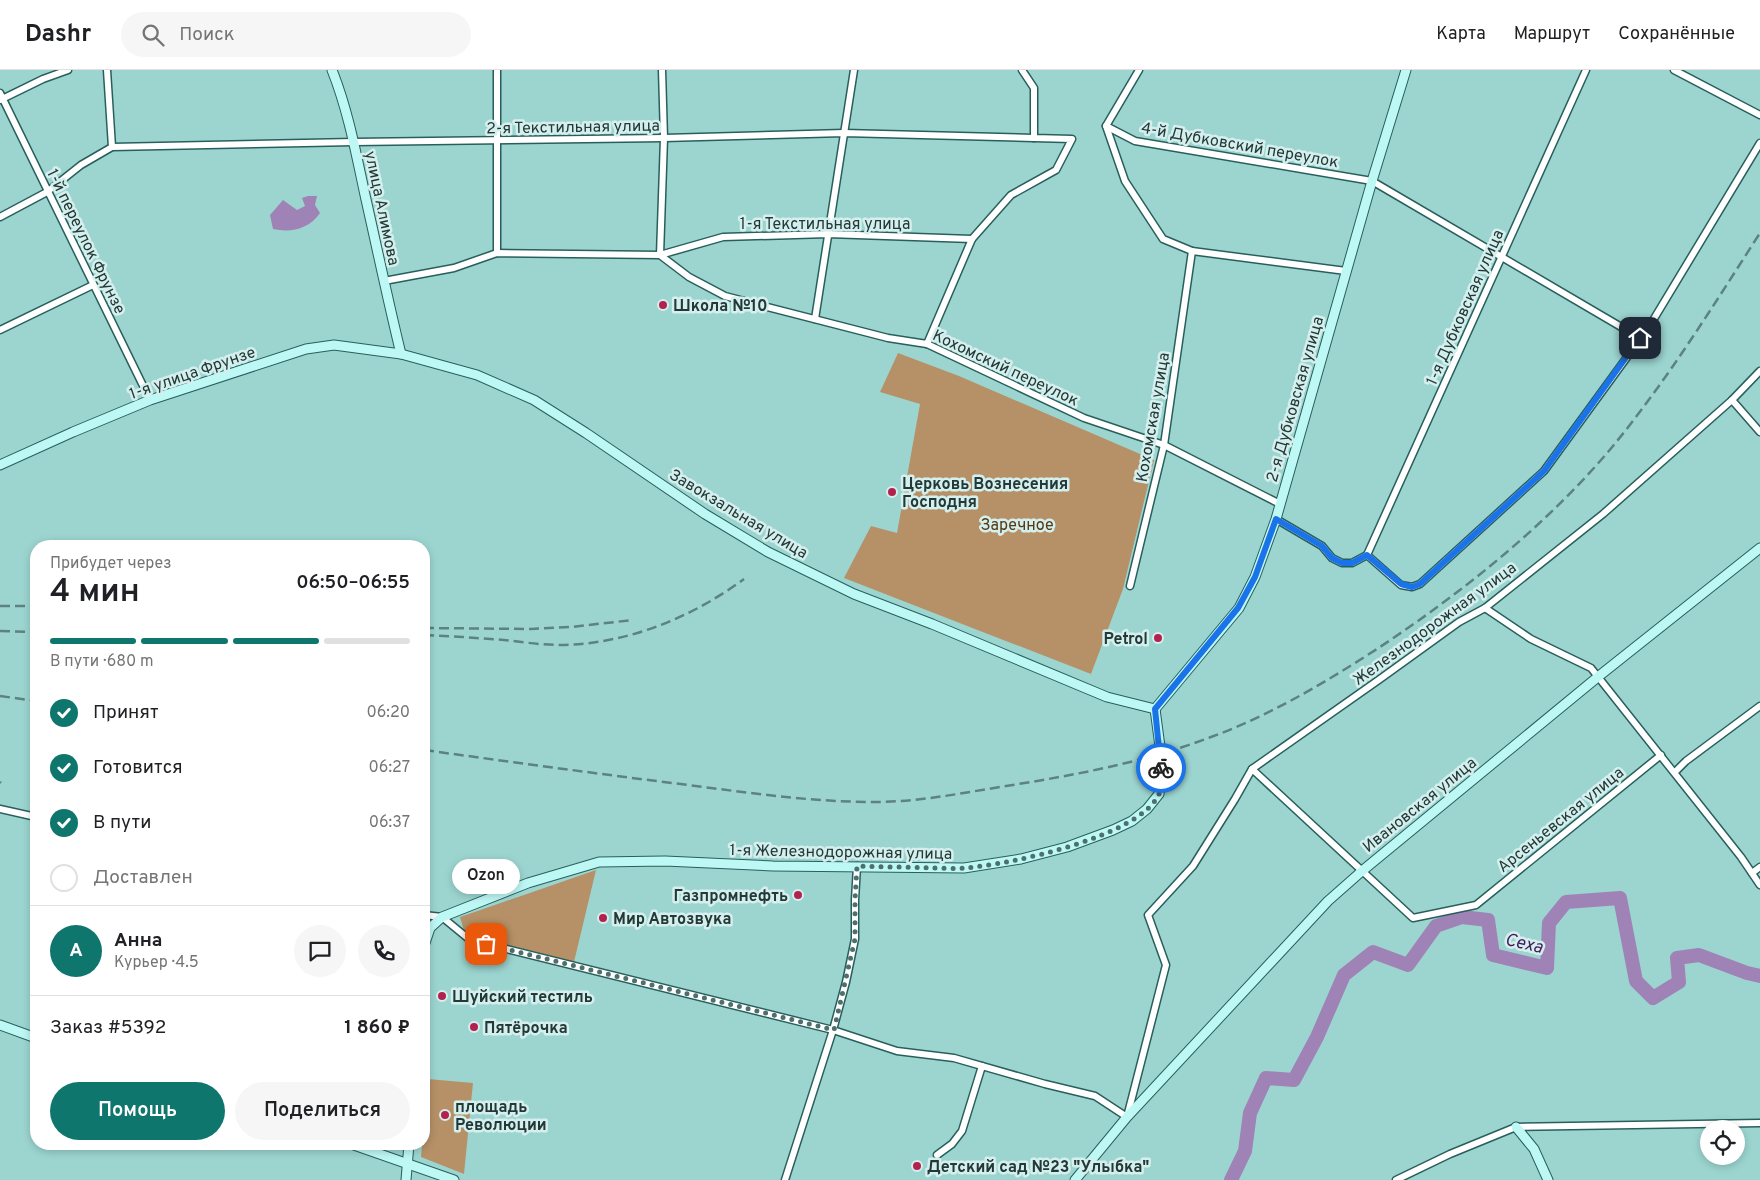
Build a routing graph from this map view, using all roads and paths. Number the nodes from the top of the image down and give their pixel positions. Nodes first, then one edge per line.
1 (68, 70) edge
2 (107, 70) edge
3 (332, 70) edge
4 (497, 70) edge
5 (662, 70) edge
6 (854, 70) edge
7 (1022, 70) edge
8 (1139, 70) edge
9 (1406, 70) edge
10 (1586, 70) edge
11 (1674, 70) edge
12 (1, 98) edge
13 (1760, 115) edge
14 (1106, 126) junction
15 (844, 133) junction
16 (664, 138) junction
17 (1034, 138) junction
18 (497, 141) junction
19 (354, 142) junction
20 (1760, 143) edge
21 (112, 147) junction
22 (1372, 181) junction
23 (47, 192) junction
24 (0, 216) edge
25 (828, 234) junction
26 (972, 239) junction
27 (1192, 252) junction
28 (498, 253) junction
29 (660, 254) junction
30 (1501, 257) junction
31 (1346, 271) junction
32 (384, 281) junction
33 (93, 285) junction
34 (815, 319) junction
35 (0, 330) edge
36 (1640, 338) junction
37 (927, 344) junction
38 (402, 354) junction
39 (1760, 371) edge
40 (150, 400) junction
41 (1732, 400) junction
42 (1760, 432) edge
43 (1164, 445) junction
44 (0, 465) edge
45 (1280, 504) junction
46 (1276, 519) junction
47 (1760, 548) edge
48 (1367, 555) junction
49 (1130, 586) dead end
50 (1484, 608) junction
51 (1599, 676) junction
52 (1760, 706) edge
53 (1155, 709) junction
54 (1661, 755) junction
55 (1252, 768) junction
56 (1674, 772) junction
57 (0, 809) edge
58 (30, 816) edge
59 (857, 866) junction
60 (1760, 867) edge
61 (1362, 870) junction
62 (1752, 873) junction
63 (1760, 885) edge
64 (430, 916) edge
65 (442, 917) junction
66 (430, 928) edge
67 (0, 1025) edge
68 (834, 1030) junction
69 (30, 1036) edge
70 (982, 1066) junction
71 (1127, 1117) junction
72 (1760, 1123) edge
73 (1516, 1127) junction
74 (369, 1150) edge
75 (409, 1150) edge
76 (937, 1155) dead end
77 (408, 1163) junction
78 (1407, 1178) edge
79 (406, 1180) edge
80 (454, 1180) edge
81 (785, 1180) edge
82 (1075, 1180) edge
83 (1396, 1180) edge
84 (1548, 1180) edge

1 - 12 street
2 - 21 street
3 - 19 main road, улица Алимова
4 - 18 street
5 - 16 street
6 - 15 street
7 - 17 street
8 - 14 street
9 - 22 main road, 2-я Дубковская улица
10 - 30 street, 1-я Дубковская улица
11 - 13 street
12 - 23 street, 1-й переулок Фрунзе
14 - 22 street, 4-й Дубковский переулок
14 - 27 street
15 - 16 street, 2-я Текстильная улица
15 - 17 street, 2-я Текстильная улица
15 - 25 street
16 - 18 street, 2-я Текстильная улица
16 - 29 street
17 - 26 street, 2-я Текстильная улица
18 - 19 street, 2-я Текстильная улица
18 - 28 street
19 - 21 street, 2-я Текстильная улица
19 - 32 main road, улица Алимова
20 - 36 street
21 - 23 street
22 - 30 street
22 - 31 main road, 2-я Дубковская улица
23 - 24 street
23 - 33 street, 1-й переулок Фрунзе
25 - 26 street, 1-я Текстильная улица
25 - 29 street, 1-я Текстильная улица
25 - 34 street
26 - 37 street
27 - 31 street
27 - 43 street, Кохомская улица
28 - 29 street, 1-я Текстильная улица
28 - 32 street, 1-я Текстильная улица
29 - 34 street, Кохомский переулок
30 - 36 street
30 - 48 street, 1-я Дубковская улица
31 - 45 main road, 2-я Дубковская улица
32 - 38 main road, улица Алимова
33 - 35 street
33 - 40 street, 1-й переулок Фрунзе
34 - 37 street, Кохомский переулок
36 - 48 street
37 - 43 street, Кохомский переулок
38 - 40 main road, 1-я улица Фрунзе
38 - 53 main road, Завокзальная улица
39 - 41 street, Железнодорожная улица
40 - 44 main road, 1-я улица Фрунзе
41 - 42 street
41 - 50 street, Железнодорожная улица
43 - 45 street, Кохомский переулок
43 - 49 street, Кохомская улица
45 - 46 main road, 2-я Дубковская улица
46 - 48 street
46 - 53 main road, 2-я Дубковская улица
47 - 51 main road, Ивановская улица
50 - 51 street
50 - 55 street, Железнодорожная улица
51 - 54 street
51 - 61 main road, Ивановская улица
52 - 56 street
53 - 59 main road, 1-я Железнодорожная улица
54 - 56 street
54 - 61 street, Арсеньевская улица
55 - 61 street
55 - 71 street, Железнодорожная улица
56 - 62 street
57 - 58 street
59 - 65 main road, 1-я Железнодорожная улица
59 - 68 street
60 - 62 street
61 - 71 main road, Ивановская улица
62 - 63 street
64 - 65 street
65 - 66 main road
65 - 68 street
67 - 69 main road
68 - 70 street
68 - 81 street
70 - 71 street
70 - 76 street
71 - 82 main road, Ивановская улица
72 - 73 street
73 - 78 street
73 - 84 main road
74 - 77 main road
75 - 77 main road
77 - 79 main road
77 - 80 main road
78 - 83 street

